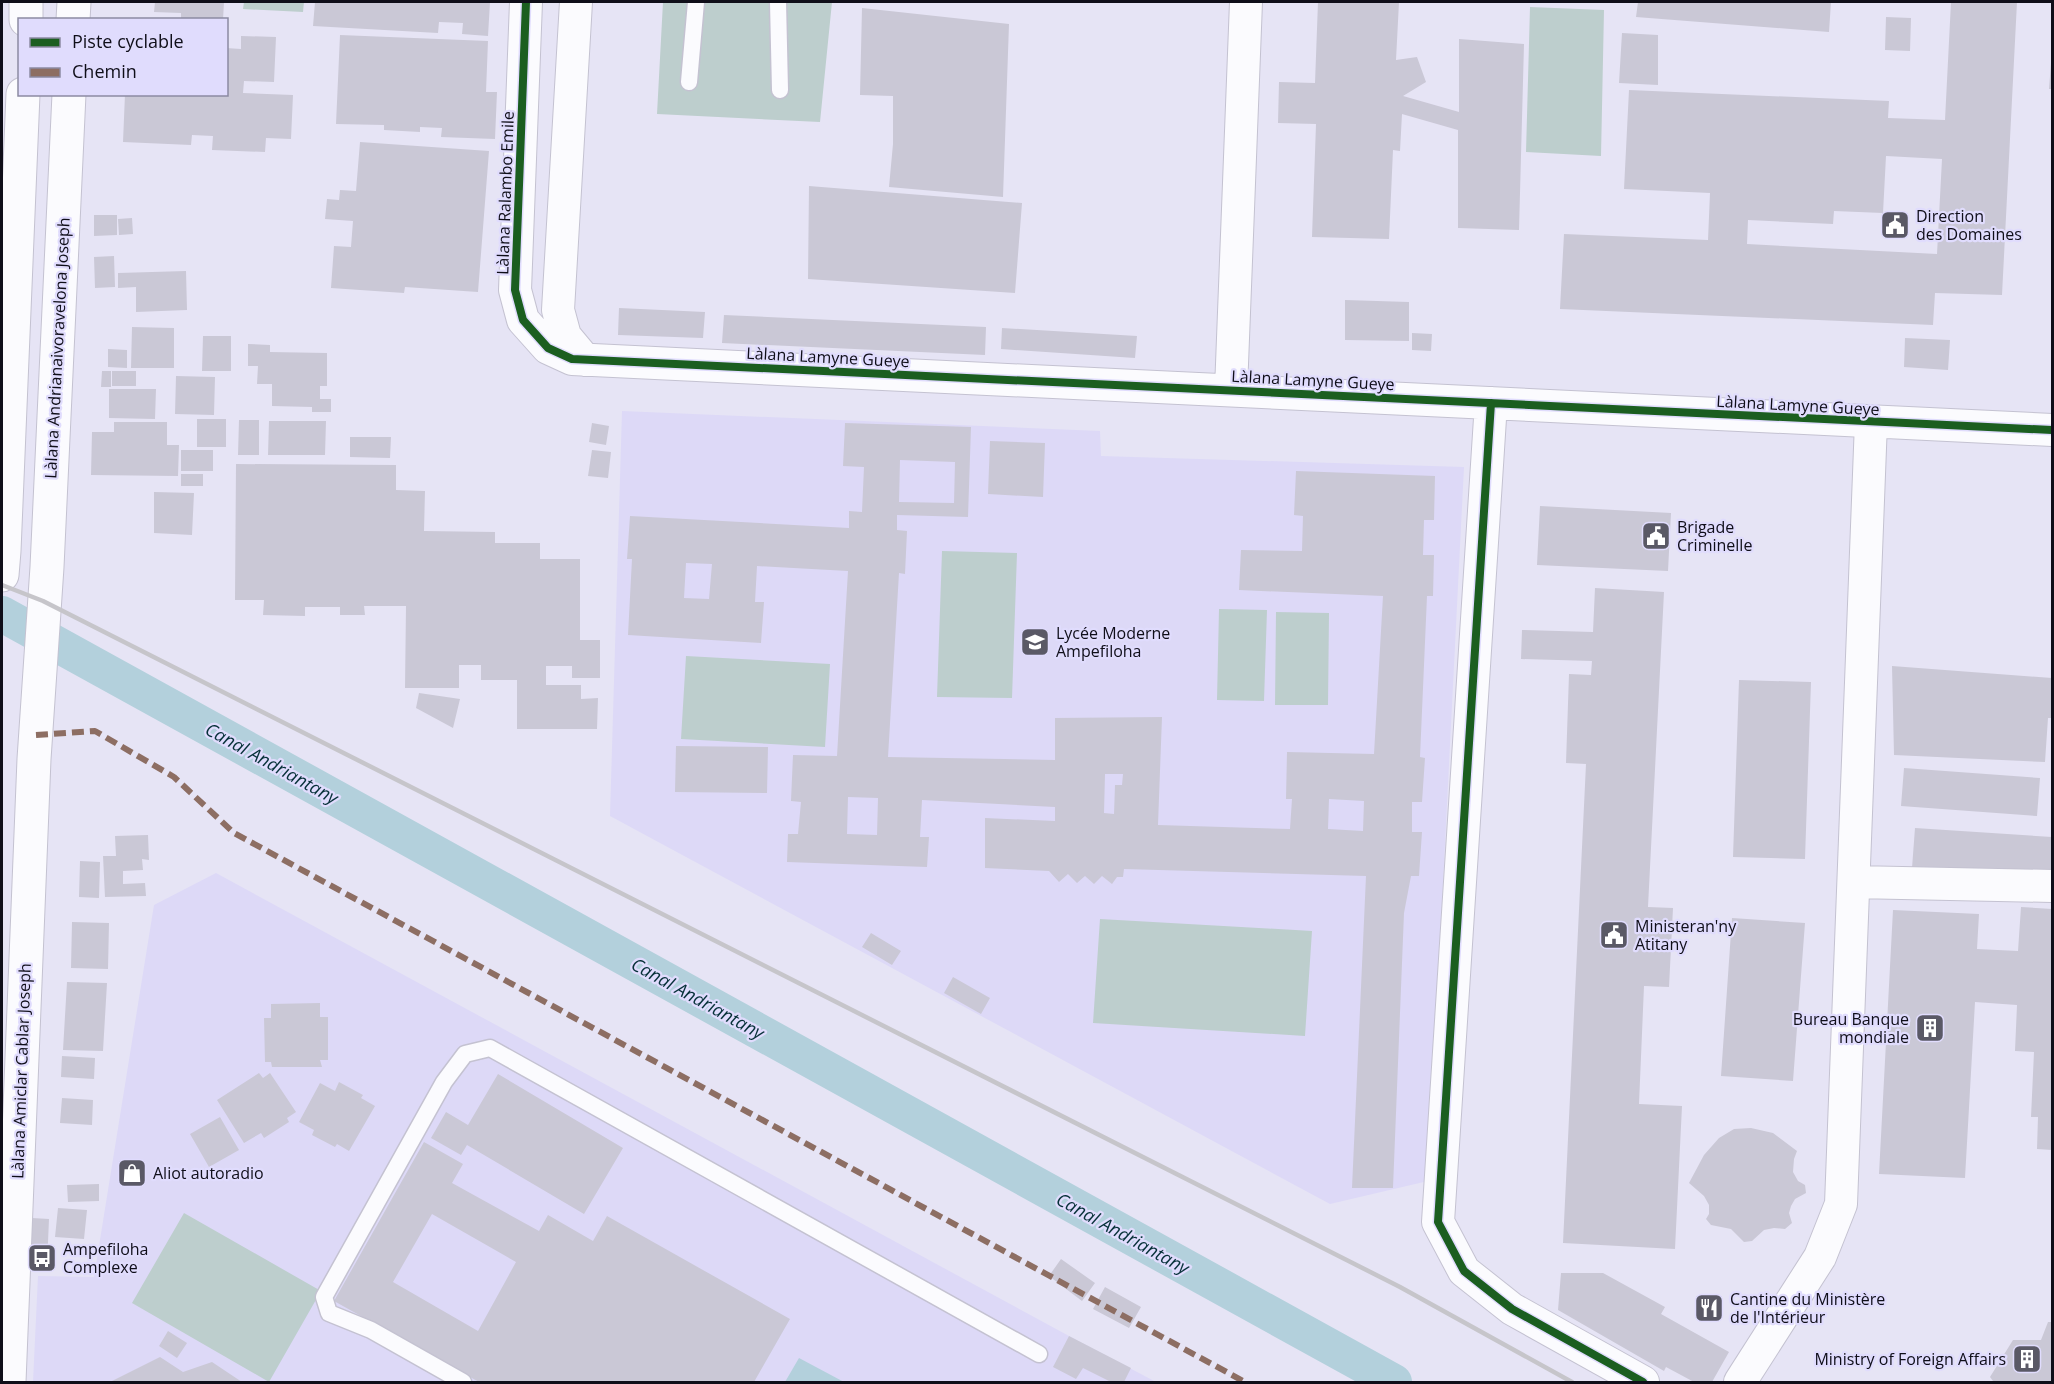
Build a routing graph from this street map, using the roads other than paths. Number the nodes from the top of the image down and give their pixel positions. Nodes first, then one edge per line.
1 (26, 2) edge
2 (74, 2) edge
3 (526, 2) edge
4 (576, 2) edge
5 (696, 2) edge
6 (778, 2) edge
7 (1246, 2) edge
8 (26, 18) edge
9 (73, 18) edge
10 (689, 82) dead end
11 (780, 90) dead end
12 (22, 96) edge
13 (69, 96) edge
14 (578, 359) junction
15 (1231, 390) junction
16 (1491, 403) junction
17 (1871, 422) junction
18 (2052, 430) edge
19 (2, 576) edge
20 (34, 759) joint
21 (1854, 882) junction
22 (2052, 886) edge
23 (1039, 1354) dead end
24 (9, 1383) edge
25 (463, 1383) edge
26 (1643, 1383) edge
27 (1740, 1383) edge

1 - 8 main road
2 - 9 main road
3 - 14 street, Làlana Ralambo Emile
4 - 14 street
5 - 10 lane
6 - 11 lane
7 - 15 street
12 - 19 main road
13 - 20 main road, Làlana Andrianaivoravelona Joseph
14 - 15 street, Làlana Lamyne Gueye
15 - 16 street, Làlana Lamyne Gueye
16 - 17 street, Làlana Lamyne Gueye
16 - 26 street
17 - 18 street, Làlana Lamyne Gueye
17 - 21 street
20 - 24 main road, Làlana Amiclar Cablar Joseph
21 - 22 street
21 - 27 street
23 - 25 lane

